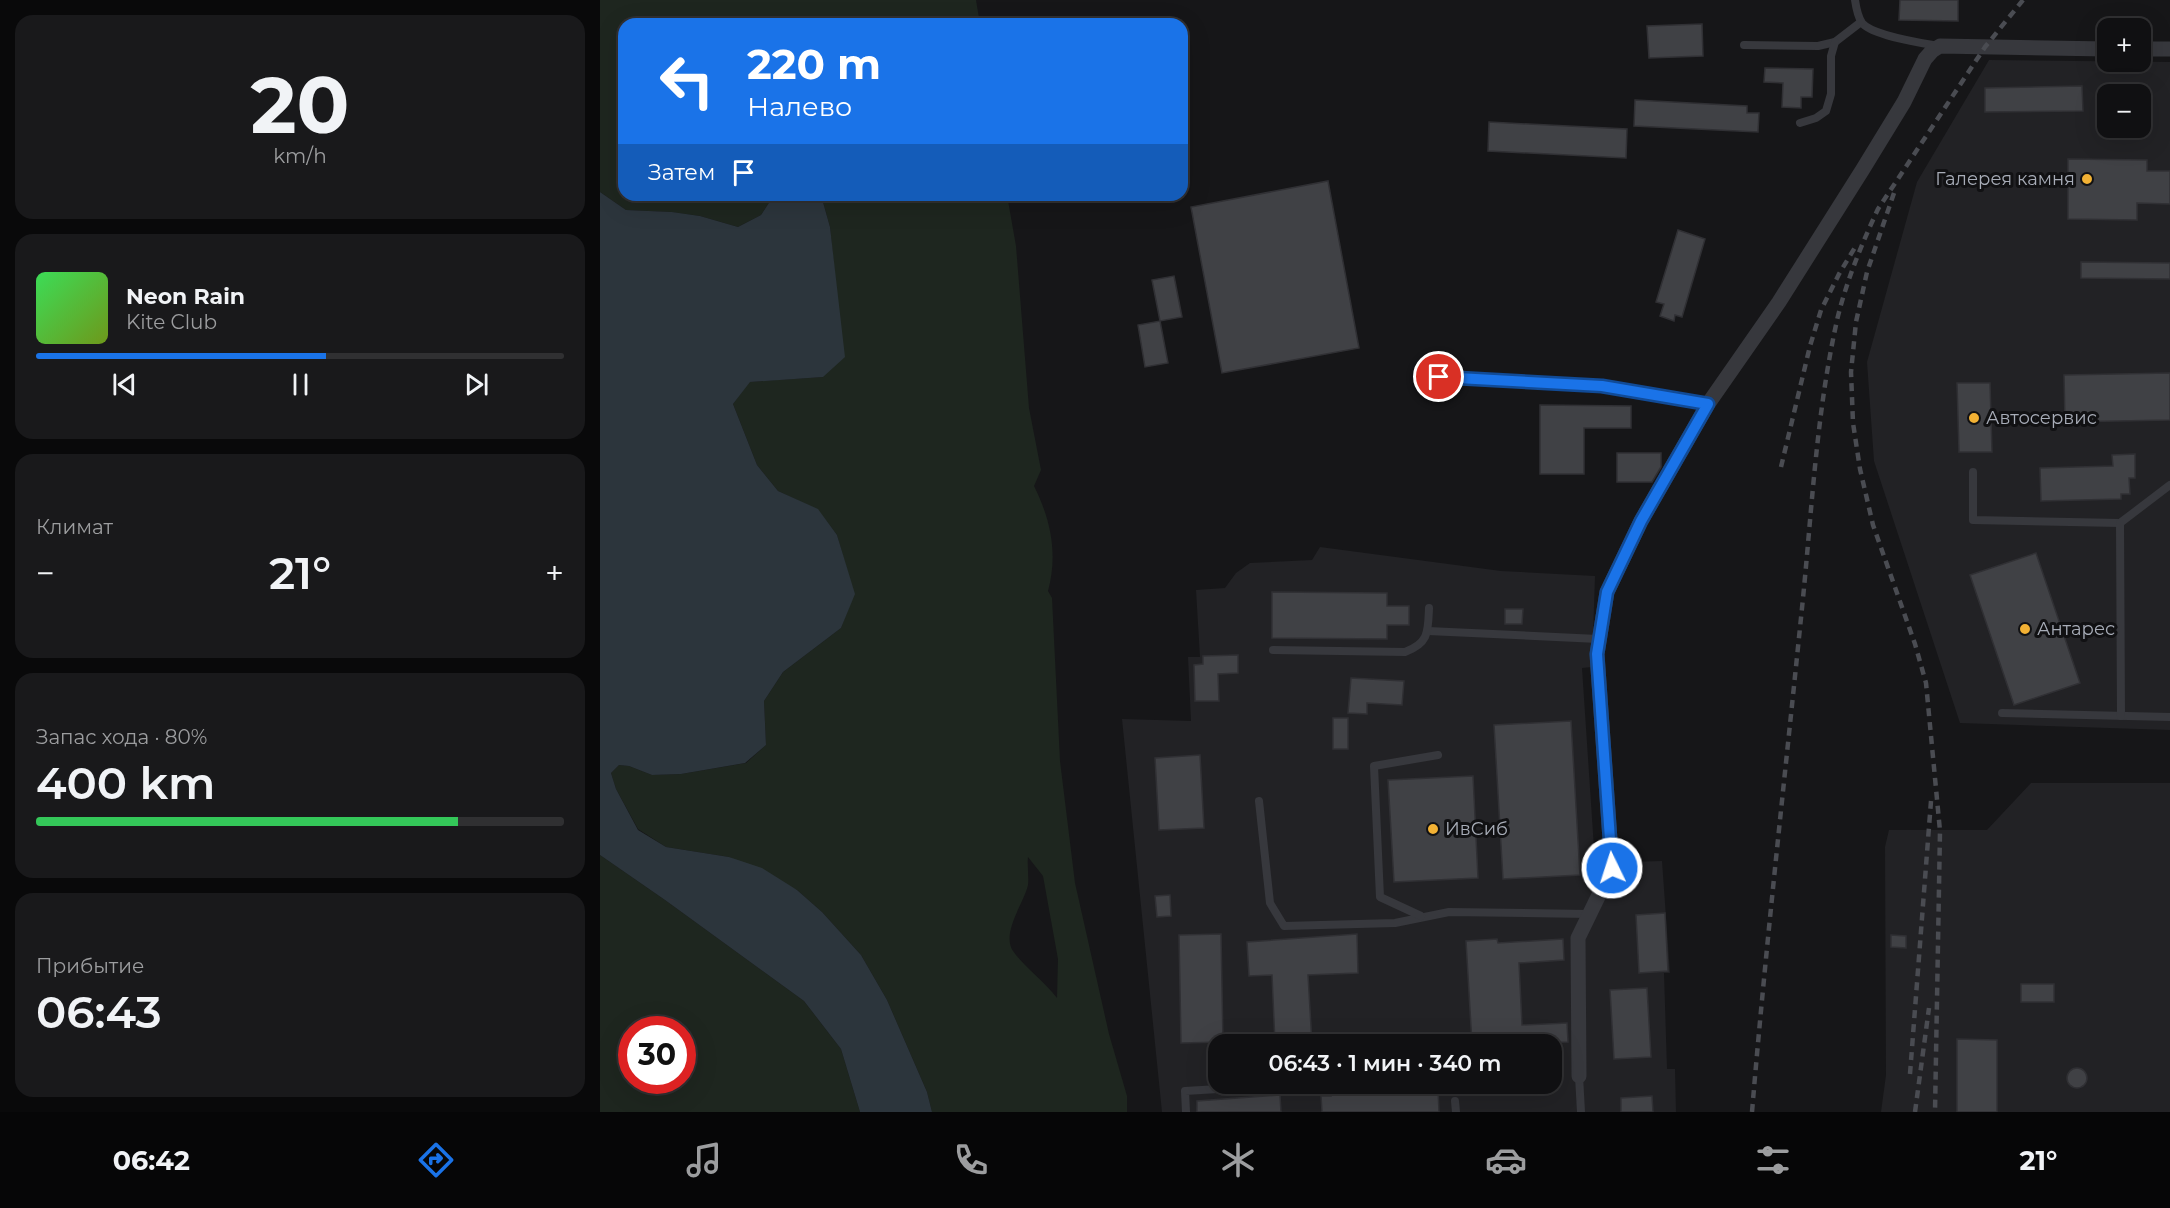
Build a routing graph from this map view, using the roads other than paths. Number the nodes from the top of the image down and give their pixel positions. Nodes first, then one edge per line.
1 (1856, 0) edge
2 (1861, 22) junction
3 (1836, 42) junction
4 (1744, 45) dead end
5 (1940, 46) junction
6 (2097, 49) edge
7 (2151, 49) edge
8 (2170, 50) edge
9 (1800, 123) dead end
10 (1439, 377) dead end
11 (1708, 404) junction
12 (1973, 472) dead end
13 (2170, 485) edge
14 (2120, 523) junction
15 (1429, 608) dead end
16 (1428, 631) junction
17 (1598, 639) junction
18 (1273, 650) dead end
19 (2002, 713) dead end
20 (2121, 716) junction
21 (2170, 717) edge
22 (1437, 755) dead end
23 (1259, 801) dead end
24 (1589, 914) junction
25 (1422, 916) junction
26 (1579, 1076) joint
27 (1208, 1090) edge
28 (1455, 1101) dead end
29 (1186, 1112) edge
30 (1456, 1112) edge
31 (1581, 1112) edge

1 - 2 lane
2 - 3 lane
2 - 5 lane
3 - 4 lane
3 - 9 lane
5 - 6 street
5 - 11 street
7 - 8 street
10 - 11 lane
11 - 17 street
12 - 14 lane
13 - 14 lane
14 - 20 lane
15 - 16 lane
16 - 17 lane
16 - 18 lane
17 - 24 street
19 - 20 lane
20 - 21 lane
22 - 25 lane
23 - 25 lane
24 - 25 lane
24 - 26 street
26 - 31 lane
27 - 29 lane
28 - 30 lane

